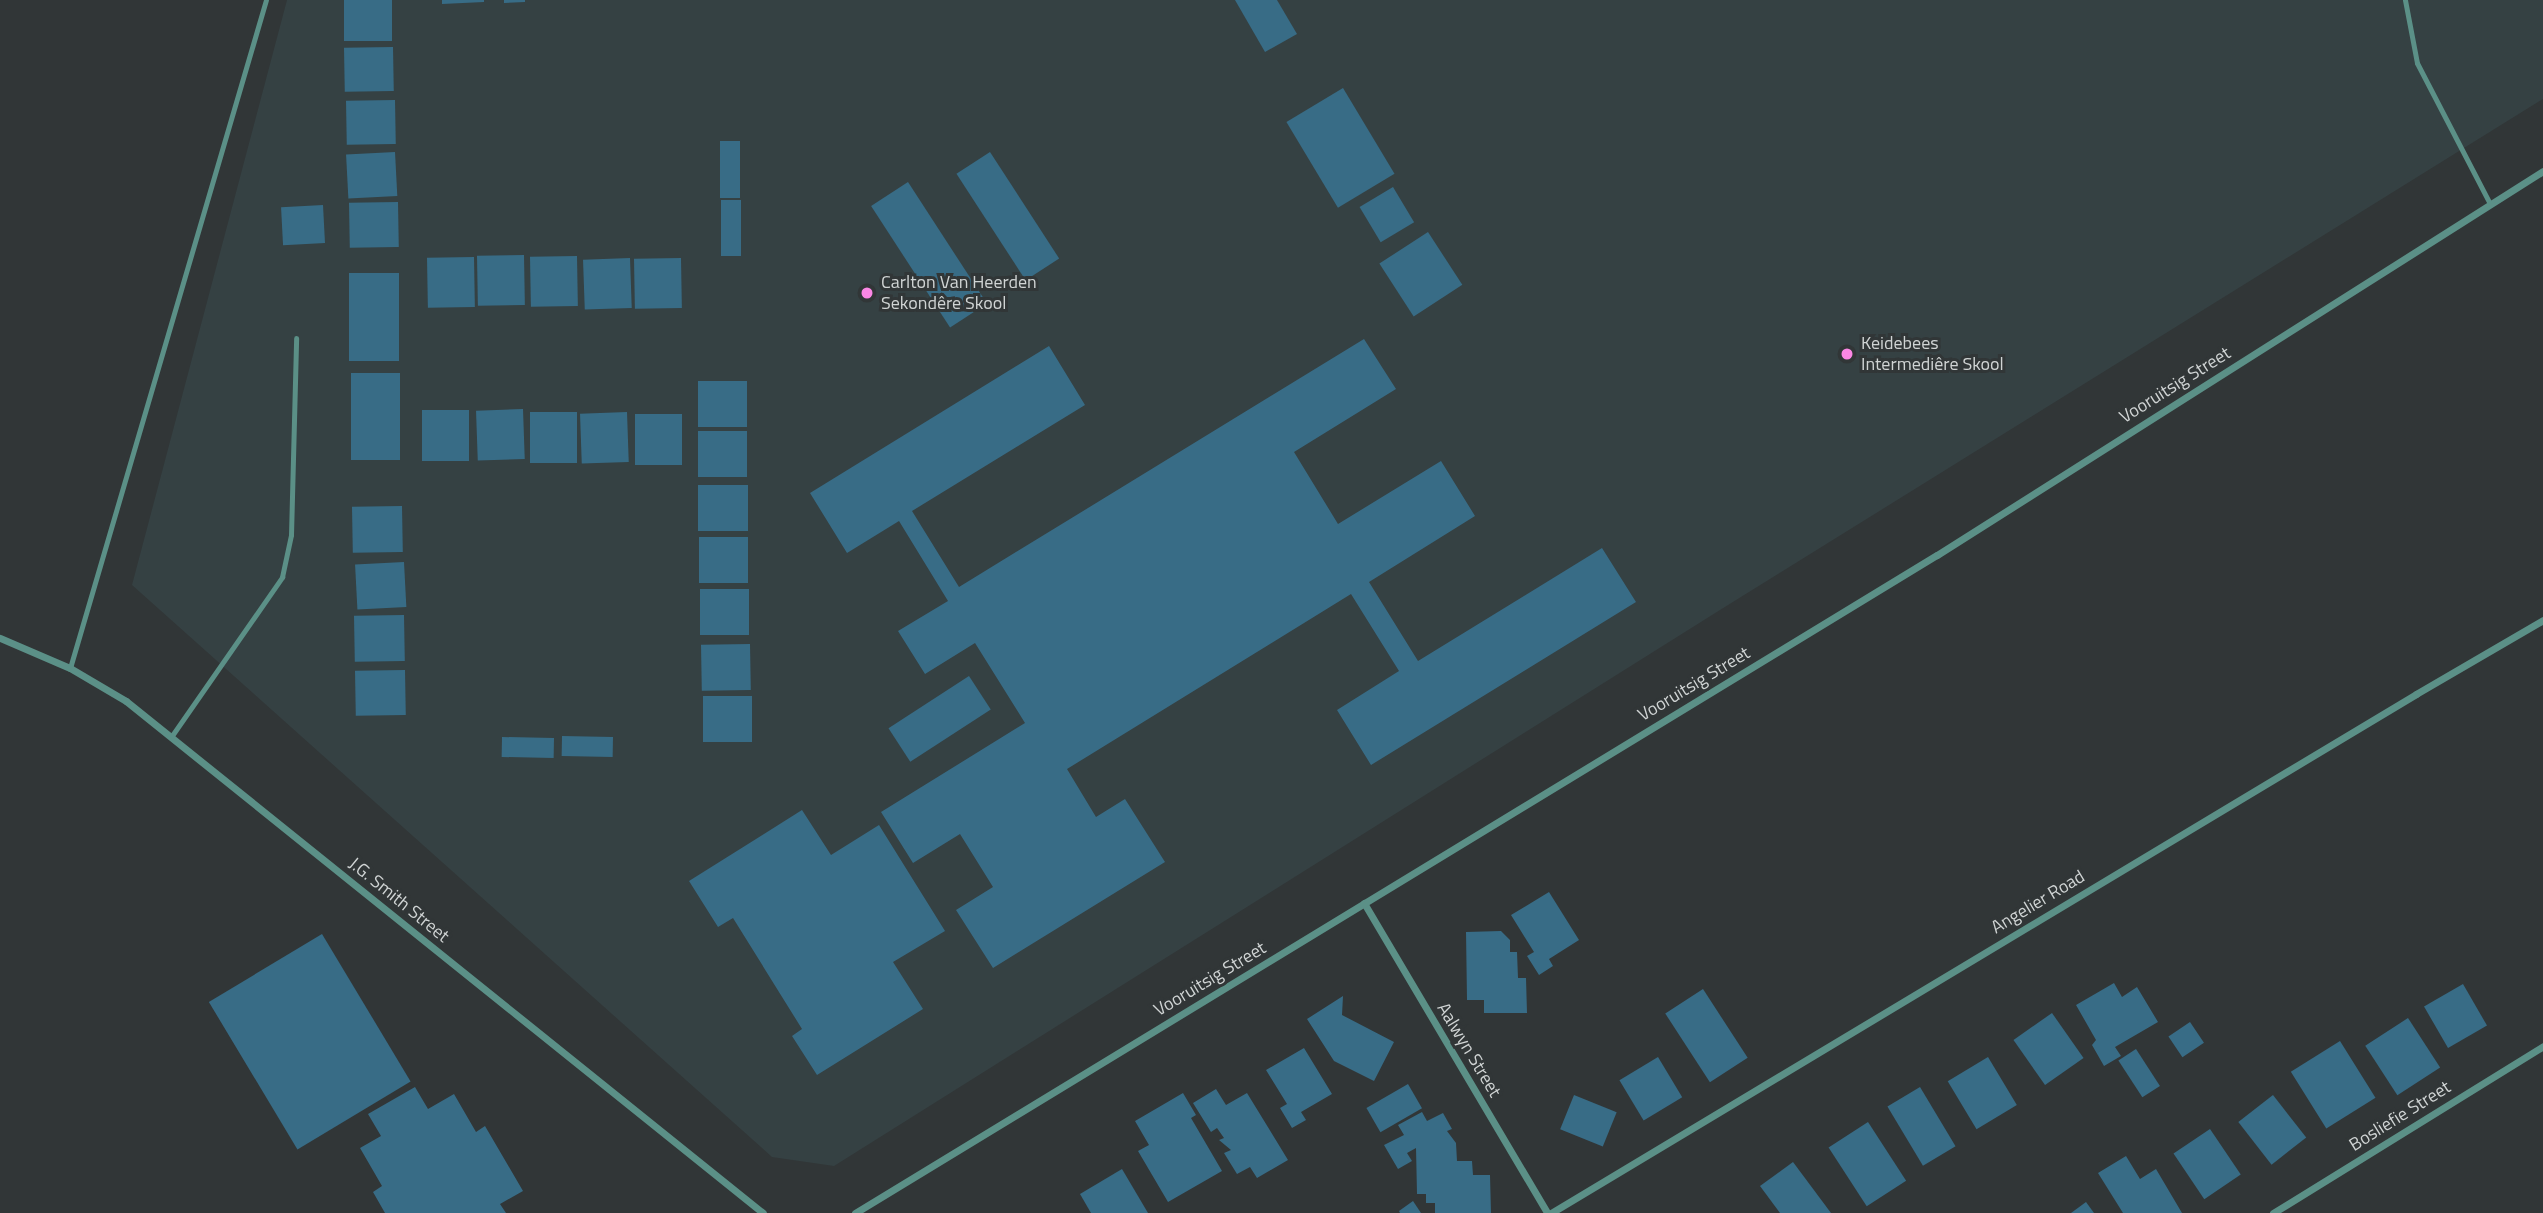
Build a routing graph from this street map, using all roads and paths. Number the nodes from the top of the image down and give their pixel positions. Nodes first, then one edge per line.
1 (266, 0) edge
2 (2404, 0) edge
3 (2543, 172) edge
4 (2490, 204) junction
5 (296, 338) dead end
6 (2543, 621) edge
7 (0, 638) edge
8 (70, 668) junction
9 (171, 737) junction
10 (1364, 903) junction
11 (2543, 1046) edge
12 (763, 1213) edge
13 (855, 1213) edge
14 (1549, 1213) edge
15 (2273, 1213) edge

1 - 8 lane
2 - 4 lane
3 - 4 street, Vooruitsig Street
4 - 10 street, Vooruitsig Street
5 - 9 lane
6 - 14 street, Angelier Road
7 - 8 street, J.G. Smith Street
8 - 9 street, J.G. Smith Street
9 - 12 street, J.G. Smith Street
10 - 13 street, Vooruitsig Street
10 - 14 street, Aalwyn Street
11 - 15 street, Bosliefie Street

